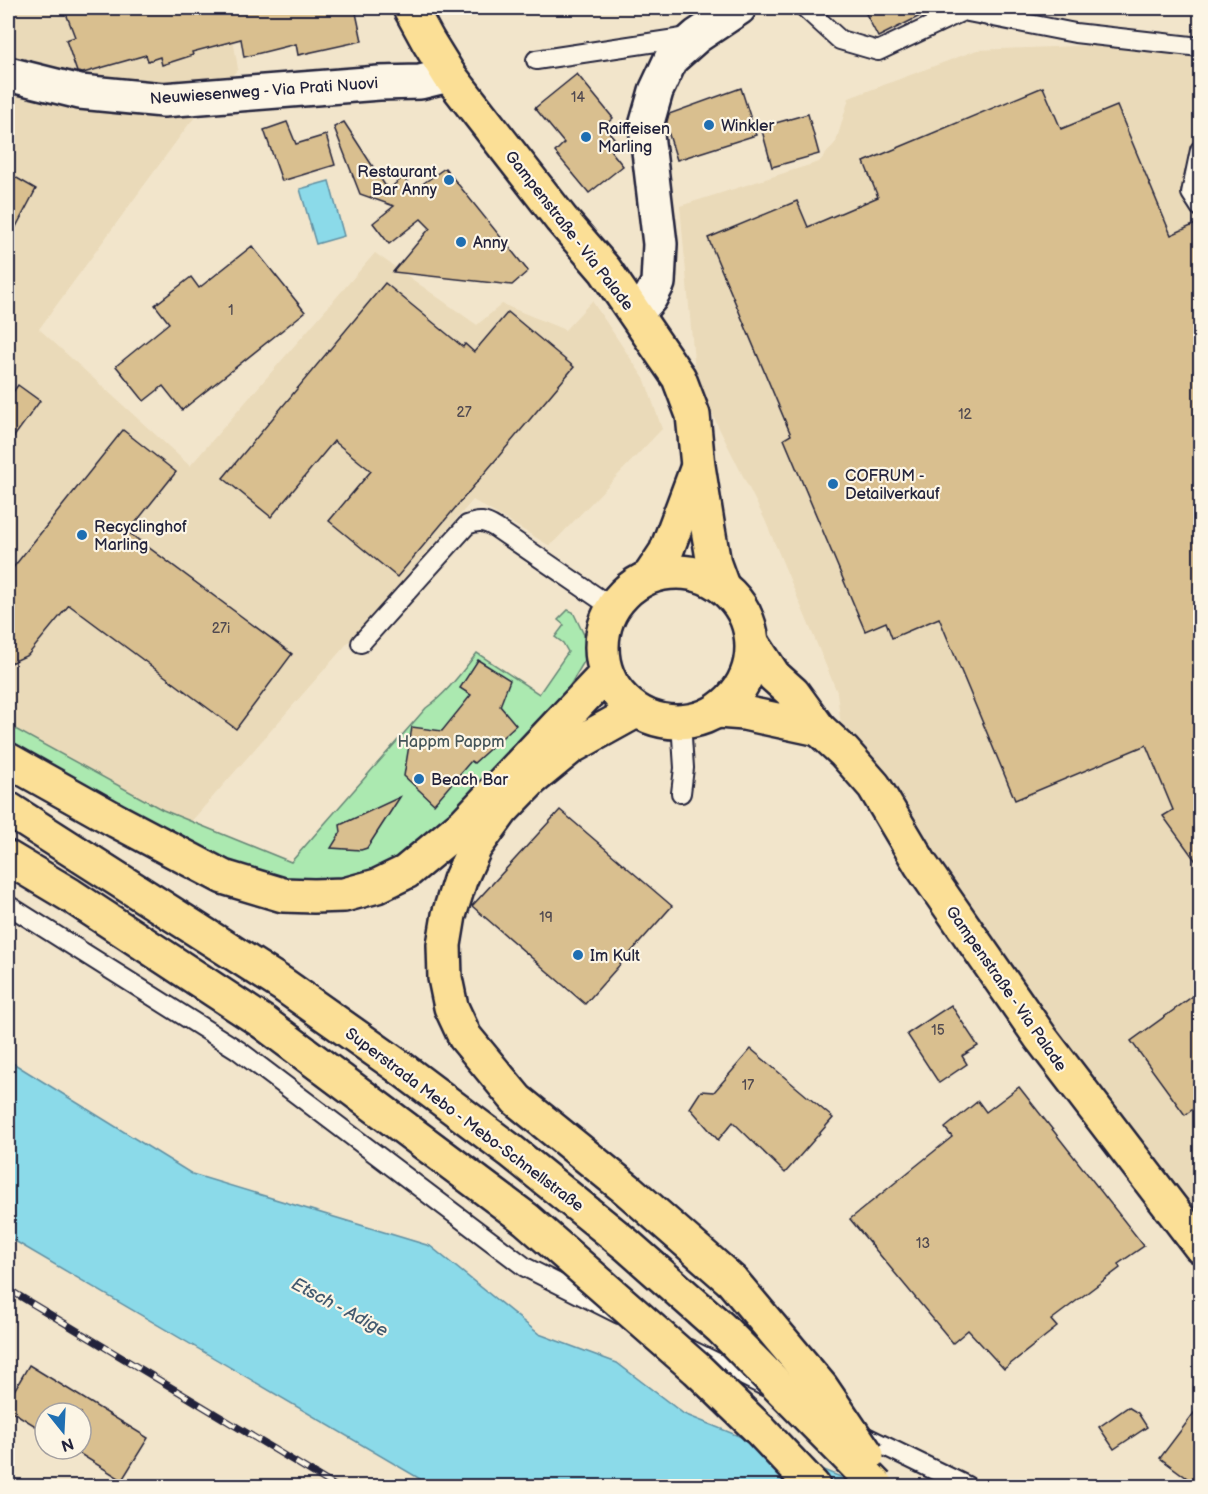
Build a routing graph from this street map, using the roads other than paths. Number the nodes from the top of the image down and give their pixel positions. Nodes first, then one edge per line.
1 (410, 8) edge
2 (740, 8) edge
3 (805, 8) edge
4 (697, 36) junction
5 (1200, 47) edge
6 (536, 60) dead end
7 (8, 74) edge
8 (449, 75) junction
9 (1200, 150) edge
10 (1200, 207) edge
11 (636, 314) junction
12 (698, 466) junction
13 (650, 576) junction
14 (722, 586) junction
15 (613, 608) junction
16 (361, 643) dead end
17 (753, 644) junction
18 (606, 674) junction
19 (636, 711) junction
20 (718, 711) junction
21 (681, 722) junction
22 (819, 729) junction
23 (8, 760) edge
24 (681, 793) dead end
25 (8, 809) edge
26 (8, 858) edge
27 (8, 905) edge
28 (1200, 1246) edge
29 (813, 1486) edge
30 (876, 1486) edge
31 (888, 1486) edge
32 (967, 1486) edge

1 - 8 main road, Gampenstraße - Via Palade
2 - 4 street
3 - 5 lane
4 - 6 lane
4 - 11 street
7 - 8 street, Neuwiesenweg - Via Prati Nuovi
8 - 11 main road, Gampenstraße - Via Palade
9 - 10 lane
11 - 12 main road, Gampenstraße - Via Palade
12 - 13 main road, Gampenstraße - Via Palade
12 - 14 main road, Gampenstraße - Via Palade
13 - 14 main road
13 - 15 main road
14 - 17 main road
15 - 16 lane
15 - 18 main road
17 - 20 main road
17 - 22 main road, Gampenstraße - Via Palade
18 - 19 main road
18 - 23 main road
19 - 21 main road
19 - 31 main road, bridge
20 - 21 main road
20 - 22 main road
21 - 24 lane
22 - 28 main road, Gampenstraße - Via Palade
25 - 30 main road, Superstrada Mebo - Mebo-Schnellstraße, bridge
26 - 29 main road, bridge
27 - 32 lane

